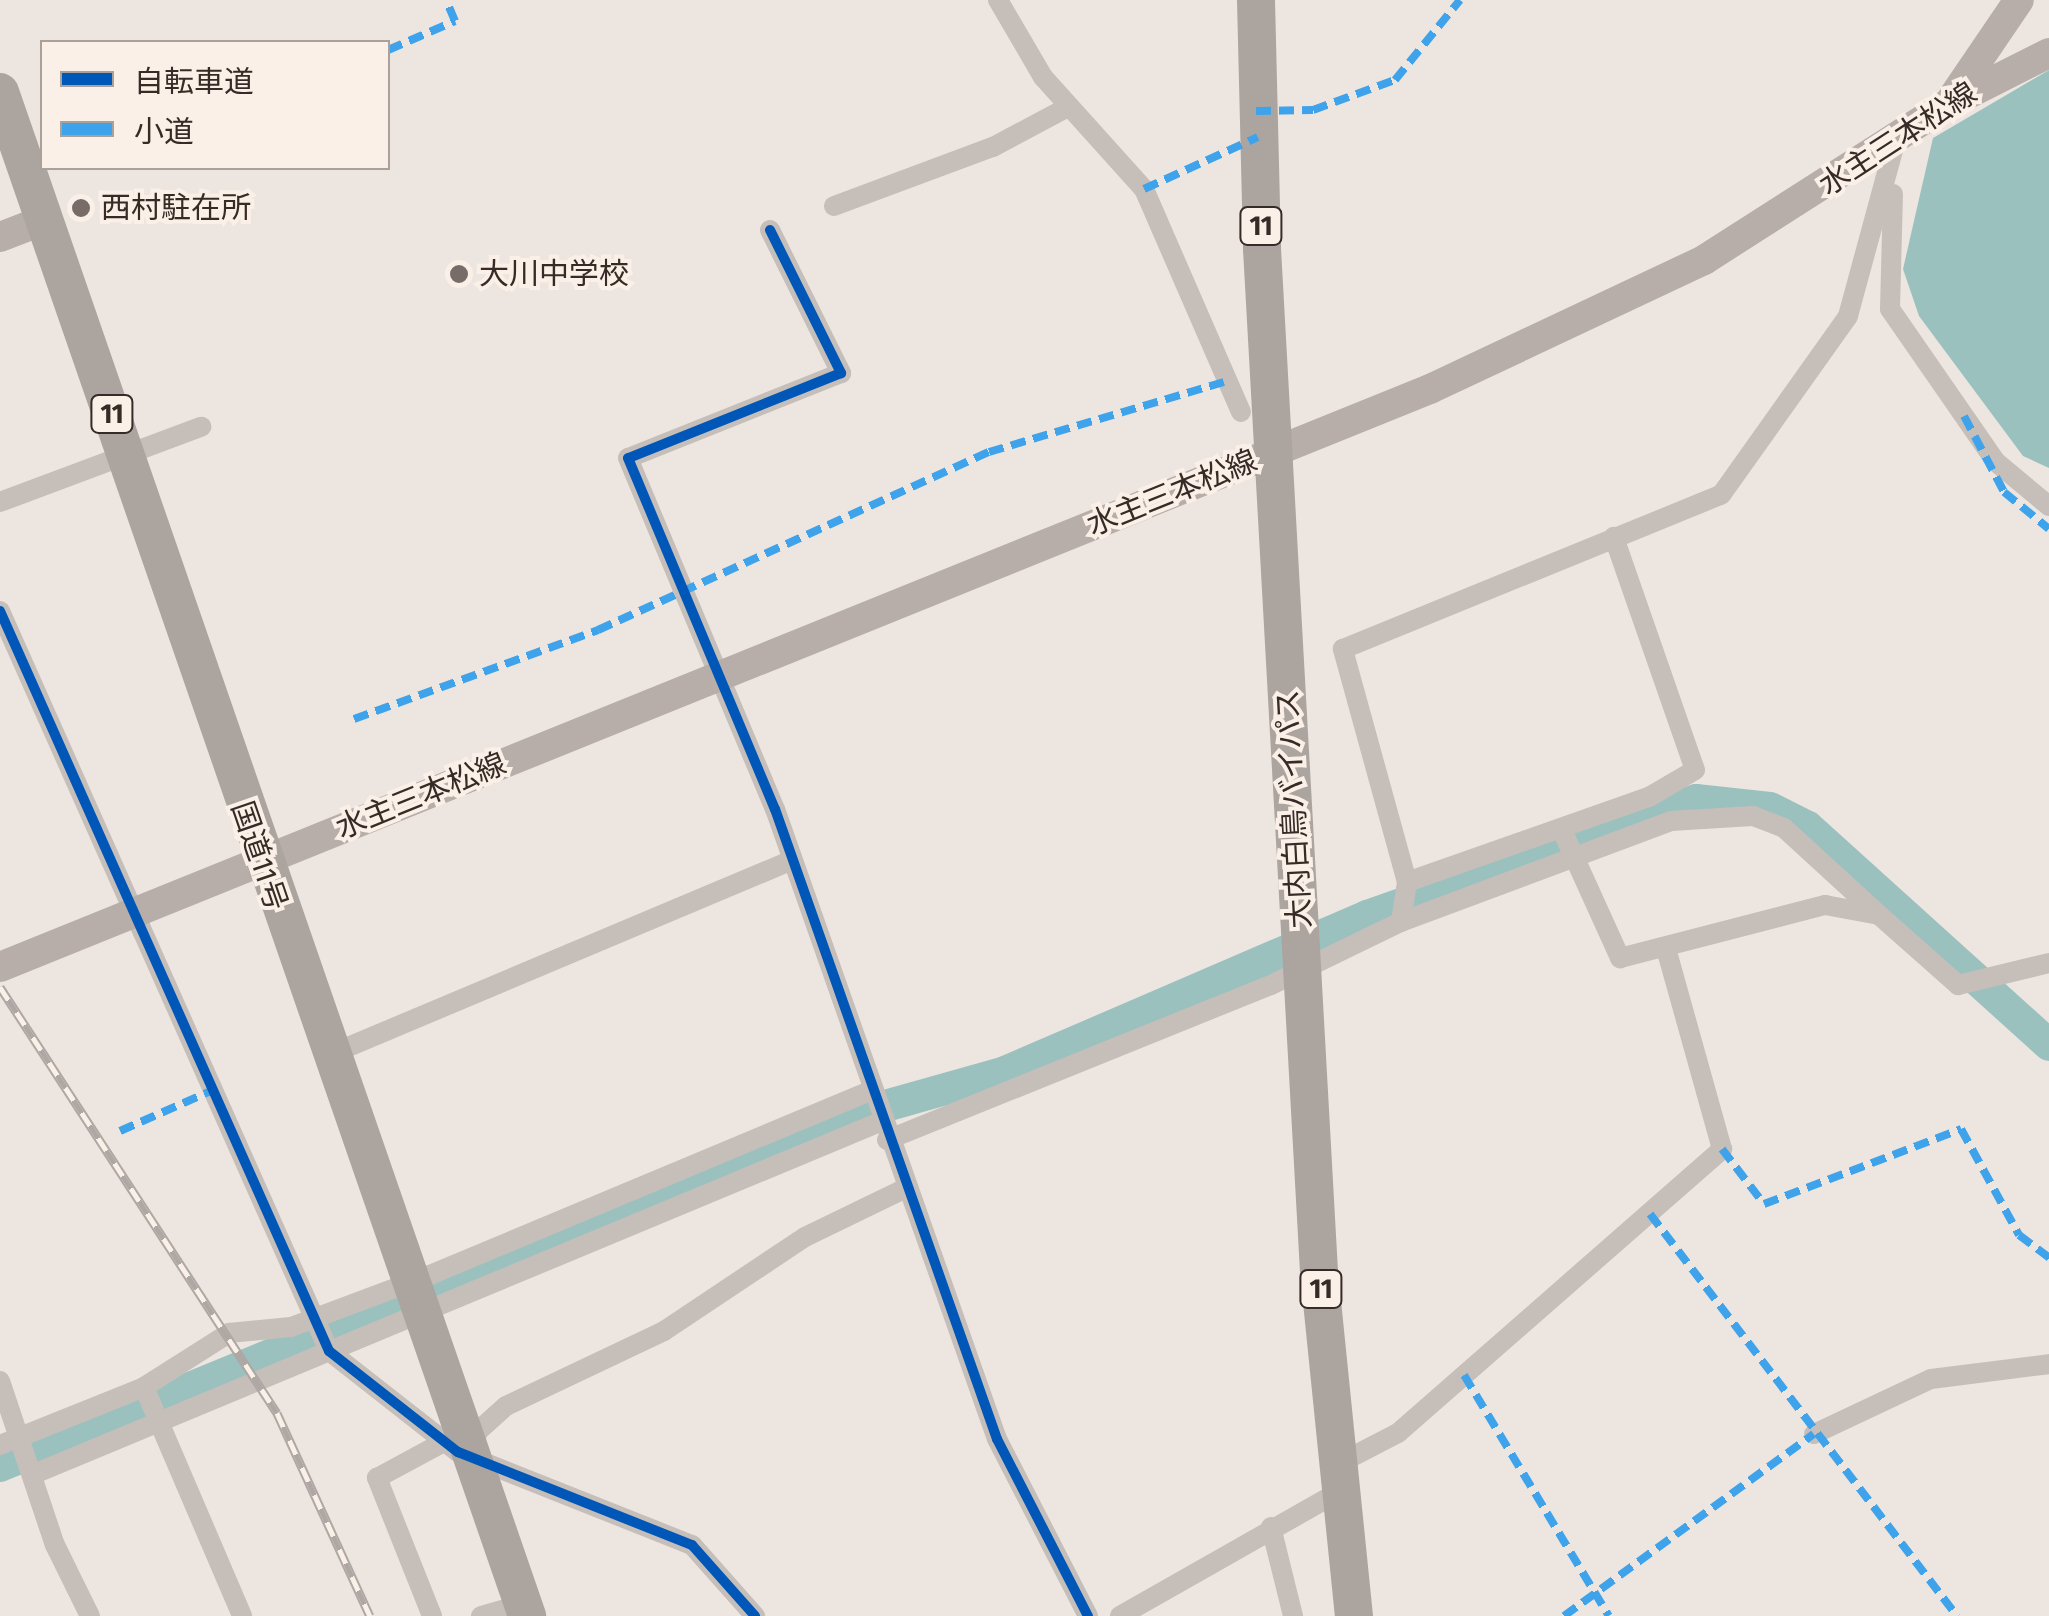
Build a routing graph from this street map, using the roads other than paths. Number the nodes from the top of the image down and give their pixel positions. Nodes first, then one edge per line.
1 (1256, 0) edge
2 (2019, 0) edge
3 (1005, 2) edge
4 (2049, 53) edge
5 (0, 92) edge
6 (1948, 104) junction
7 (1068, 107) junction
8 (1896, 139) junction
9 (1890, 177) junction
10 (834, 206) dead end
11 (44, 220) junction
12 (770, 230) dead end
13 (0, 237) edge
14 (1240, 412) dead end
15 (201, 427) dead end
16 (1277, 451) junction
17 (126, 457) junction
18 (0, 502) edge
19 (2049, 506) edge
20 (1614, 536) junction
21 (0, 611) edge
22 (718, 672) junction
23 (1566, 845) junction
24 (790, 861) junction
25 (260, 862) junction
26 (1406, 885) junction
27 (132, 912) junction
28 (1879, 915) junction
29 (1402, 919) junction
30 (1667, 952) junction
31 (1301, 953) junction
32 (2049, 963) edge
33 (0, 967) edge
34 (329, 1055) junction
35 (868, 1094) junction
36 (882, 1127) junction
37 (908, 1187) junction
38 (418, 1298) junction
39 (314, 1322) junction
40 (331, 1352) junction
41 (2049, 1364) edge
42 (0, 1381) edge
43 (144, 1387) junction
44 (158, 1425) junction
45 (1814, 1434) dead end
46 (10, 1440) edge
47 (458, 1451) junction
48 (34, 1474) junction
49 (1337, 1478) junction
50 (1271, 1528) junction
51 (525, 1610) edge
52 (90, 1616) edge
53 (242, 1616) edge
54 (432, 1616) edge
55 (481, 1616) edge
56 (755, 1616) edge
57 (1088, 1616) edge
58 (1120, 1616) edge
59 (1294, 1616) edge
60 (1354, 1616) edge

1 - 16 highway, 大内白鳥バイパス / 11
2 - 6 main road
3 - 7 street
4 - 6 main road, 水主三本松線
5 - 11 highway, 国道11号 / 11
6 - 8 main road, 水主三本松線
7 - 10 street
7 - 14 street
8 - 9 street
8 - 16 main road, 水主三本松線
9 - 19 street
9 - 20 street
11 - 13 main road
11 - 17 highway, 国道11号 / 11
12 - 22 street
15 - 17 street
16 - 22 main road, 水主三本松線
16 - 31 highway, 大内白鳥バイパス / 11
17 - 18 street
17 - 25 highway, 国道11号 / 11
20 - 23 street
20 - 26 street
21 - 27 street
22 - 24 street
22 - 25 main road, 水主三本松線
23 - 26 street
23 - 28 street
23 - 29 street
23 - 30 street
24 - 34 street
24 - 35 street
25 - 27 main road, 水主三本松線
25 - 34 highway, 国道11号 / 11
26 - 29 street
27 - 33 main road, 水主三本松線
27 - 39 street
28 - 30 street
28 - 32 street
29 - 31 street
30 - 49 street
31 - 36 street
31 - 49 highway, 大内白鳥バイパス / 11
34 - 38 highway, 国道11号 / 11
35 - 36 street
35 - 38 street
36 - 37 street
36 - 38 street
37 - 47 street
37 - 57 street
38 - 39 street
38 - 40 street
38 - 47 highway, 国道11号 / 11
39 - 40 street
39 - 43 street
40 - 44 street
40 - 47 street
41 - 45 street
42 - 46 street
43 - 44 street
43 - 46 street
44 - 48 street
44 - 53 street
46 - 48 street
47 - 51 highway, 国道11号 / 11
47 - 54 street
47 - 56 street
48 - 52 street
49 - 50 street
49 - 60 highway, 大内白鳥バイパス / 11
50 - 58 street
50 - 59 street
51 - 55 street

